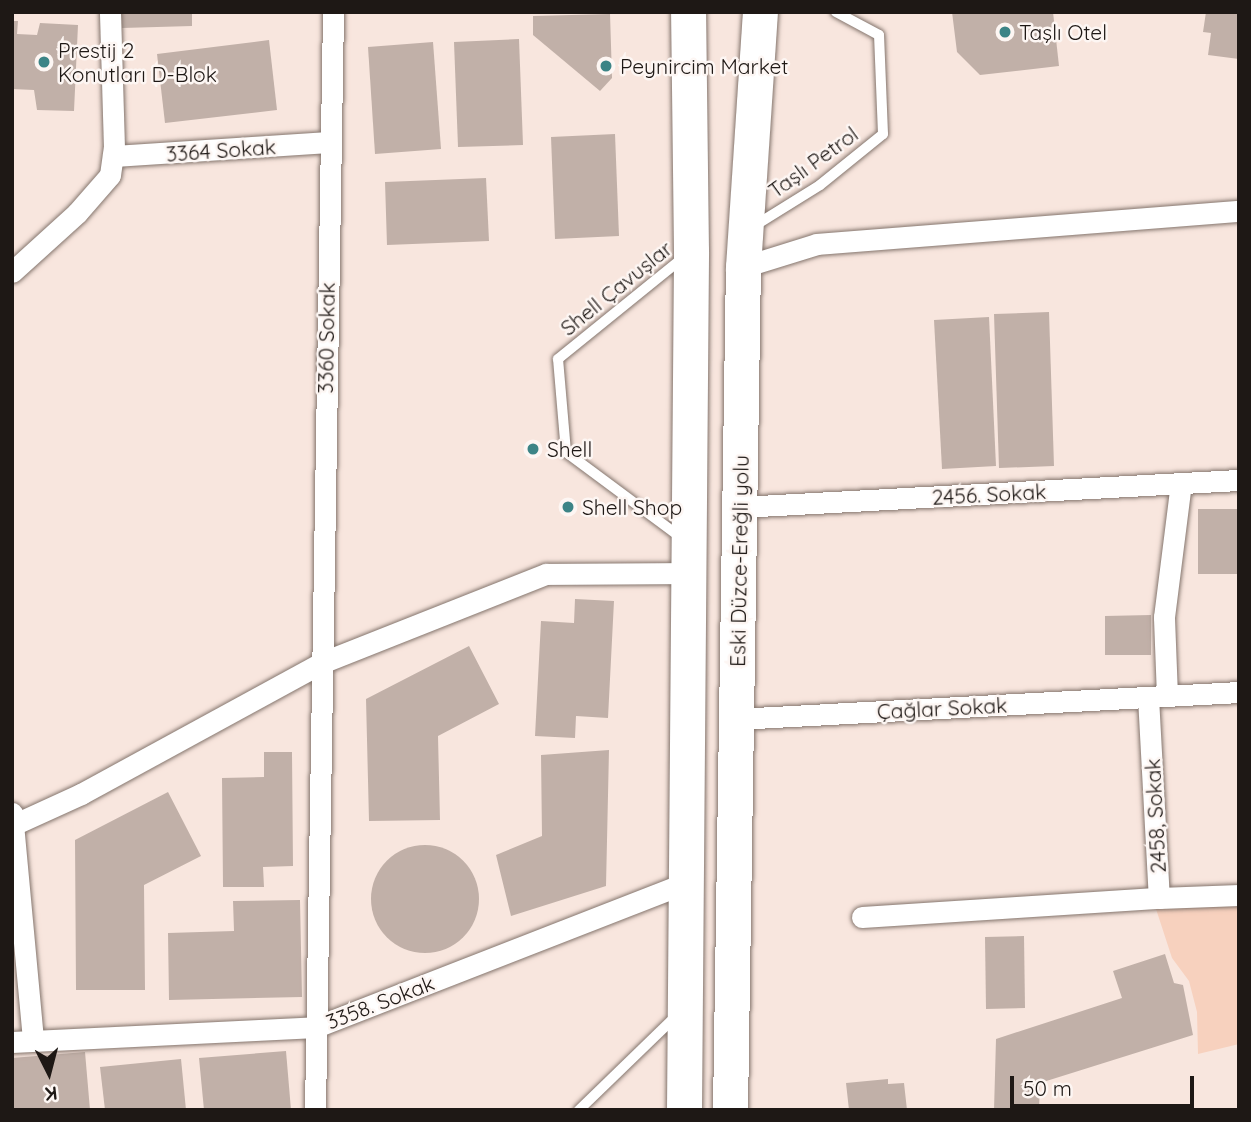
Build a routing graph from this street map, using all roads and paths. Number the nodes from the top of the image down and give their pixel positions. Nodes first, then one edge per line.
1 (110, 12) edge
2 (332, 12) edge
3 (688, 12) edge
4 (760, 12) edge
5 (836, 12) edge
6 (330, 142) junction
7 (113, 156) junction
8 (1239, 211) edge
9 (746, 231) junction
10 (691, 251) junction
11 (743, 267) junction
12 (12, 272) edge
13 (1239, 480) edge
14 (1181, 483) junction
15 (740, 507) junction
16 (687, 557) junction
17 (321, 663) junction
18 (1239, 692) edge
19 (1157, 696) junction
20 (736, 719) junction
21 (13, 819) edge
22 (688, 882) junction
23 (1239, 895) edge
24 (1159, 898) junction
25 (862, 917) dead end
26 (685, 1007) junction
27 (316, 1027) junction
28 (23, 1041) edge
29 (315, 1110) edge
30 (579, 1110) edge
31 (684, 1110) edge
32 (730, 1110) edge

1 - 7 street
2 - 6 street, 3360 Sokak
3 - 10 main road
4 - 9 main road, Eski Düzce-Ereğli yolu
5 - 9 lane, Taşlı Petrol
6 - 7 street, 3364 Sokak
6 - 17 street, 3360 Sokak
7 - 12 street
8 - 11 street
9 - 11 main road, Eski Düzce-Ereğli yolu
10 - 16 main road
10 - 16 lane, Shell Çavuşlar
11 - 15 main road, Eski Düzce-Ereğli yolu
13 - 14 street, 2456. Sokak
14 - 15 street, 2456. Sokak
14 - 19 street, 2458, Sokak
15 - 20 main road, Eski Düzce-Ereğli yolu
16 - 17 street
16 - 22 main road
17 - 21 street
17 - 27 street, 3360 Sokak
18 - 19 street, Çağlar Sokak
19 - 20 street, Çağlar Sokak
19 - 24 street, 2458, Sokak
20 - 32 main road, Eski Düzce-Ereğli yolu
21 - 28 street
22 - 26 main road
22 - 27 street, 3358. Sokak
23 - 24 street, 2458, Sokak
24 - 25 street
26 - 30 lane
26 - 31 main road
27 - 28 street, 3358. Sokak
27 - 29 street, 3360 Sokak

